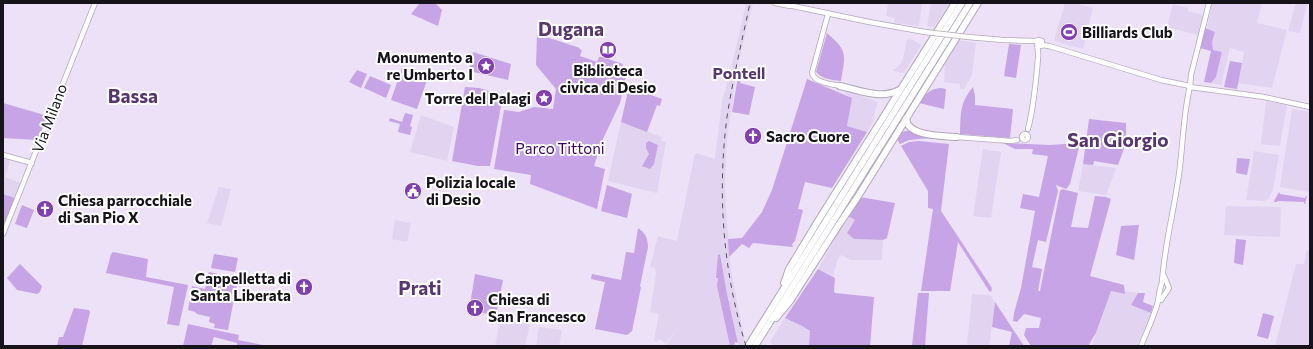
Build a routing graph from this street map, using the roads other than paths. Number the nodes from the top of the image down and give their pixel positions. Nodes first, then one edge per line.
1 (95, 3) edge
2 (775, 3) edge
3 (955, 3) edge
4 (962, 3) edge
5 (970, 3) edge
6 (978, 3) edge
7 (1209, 3) edge
8 (828, 14) junction
9 (1040, 44) junction
10 (840, 86) joint
11 (1191, 86) junction
12 (900, 89) junction
13 (874, 94) junction
14 (1310, 106) edge
15 (887, 110) junction
16 (906, 119) junction
17 (912, 129) junction
18 (898, 131) junction
19 (957, 137) joint
20 (3, 156) edge
21 (32, 163) junction
22 (3, 234) edge
23 (1164, 283) junction
24 (1161, 289) junction
25 (1166, 291) junction
26 (779, 296) junction
27 (1157, 306) junction
28 (769, 323) junction
29 (748, 346) edge
30 (755, 346) edge
31 (1141, 346) edge

1 - 21 street, Via Milano
2 - 8 street
3 - 12 highway
4 - 26 highway
5 - 28 highway
6 - 16 highway
7 - 11 street
8 - 9 street, bridge
8 - 10 street
9 - 11 street
9 - 19 street
10 - 13 highway
11 - 14 street
11 - 23 street
12 - 13 highway
12 - 15 highway
13 - 15 highway
15 - 26 highway
16 - 17 highway
16 - 18 highway
17 - 18 highway
17 - 19 highway
18 - 28 highway
20 - 21 street
21 - 22 street, Via Milano
23 - 24 street
23 - 25 street
24 - 25 street
24 - 27 street
25 - 27 street
26 - 29 highway
27 - 31 street
28 - 30 highway

